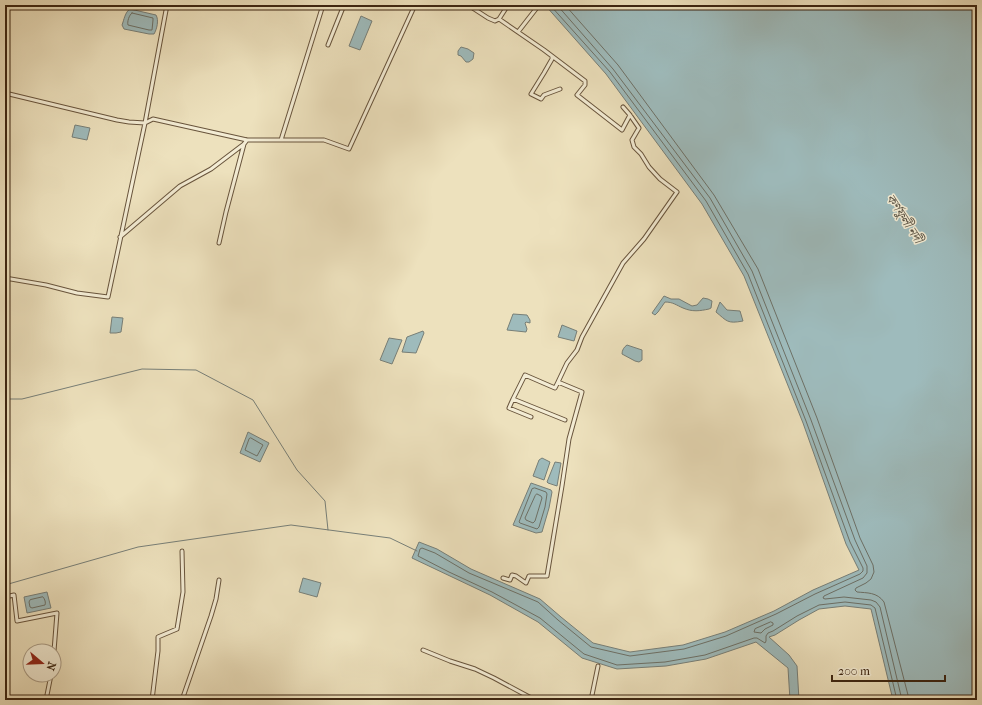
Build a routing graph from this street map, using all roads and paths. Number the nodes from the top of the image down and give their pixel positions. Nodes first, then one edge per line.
1 (8, 5) edge
2 (167, 5) edge
3 (323, 5) edge
4 (344, 5) edge
5 (416, 5) edge
6 (468, 5) edge
7 (508, 5) edge
8 (539, 5) edge
9 (5, 9) edge
10 (498, 19) junction
11 (518, 32) junction
12 (328, 45) dead end
13 (552, 56) junction
14 (560, 89) dead end
15 (5, 93) edge
16 (623, 107) dead end
17 (630, 115) junction
18 (145, 123) junction
19 (247, 140) junction
20 (281, 140) junction
21 (244, 144) junction
22 (120, 237) junction
23 (219, 243) dead end
24 (5, 278) edge
25 (558, 382) junction
26 (513, 399) junction
27 (531, 417) dead end
28 (564, 420) dead end
29 (182, 551) dead end
30 (503, 578) dead end
31 (219, 580) dead end
32 (5, 597) edge
33 (55, 643) edge
34 (423, 650) dead end
35 (598, 666) dead end
36 (50, 683) edge
37 (46, 700) edge
38 (152, 700) edge
39 (182, 700) edge
40 (535, 700) edge
41 (591, 700) edge

1 - 9 street
2 - 18 street
3 - 20 street
4 - 12 street
5 - 20 street
6 - 10 street
7 - 10 street
8 - 11 street
10 - 11 street
11 - 13 street
13 - 14 street
13 - 17 street
15 - 18 street
16 - 17 street
17 - 25 street
18 - 19 street
18 - 22 street
19 - 20 street
19 - 21 street
21 - 22 street
21 - 23 street
22 - 24 street
25 - 26 street
25 - 30 street
26 - 27 street
26 - 28 street
29 - 38 street
31 - 39 street
32 - 33 street
34 - 40 street
35 - 41 street
36 - 37 street

